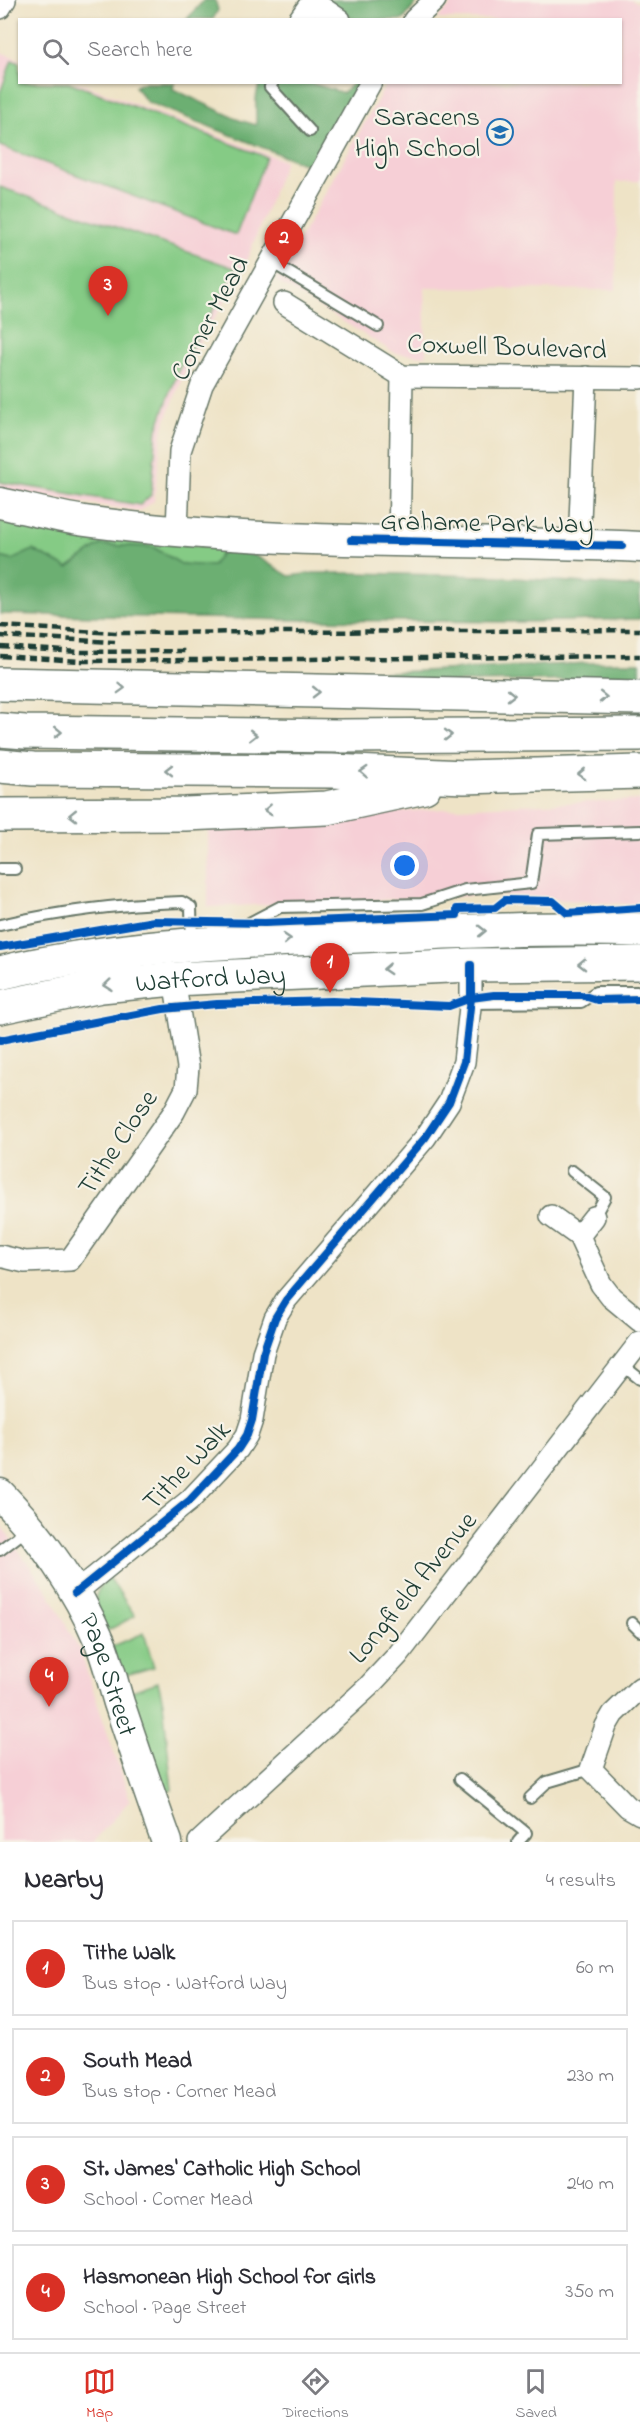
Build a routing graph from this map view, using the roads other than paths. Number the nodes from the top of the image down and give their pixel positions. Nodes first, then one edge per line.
1 (6, 0) edge
2 (312, 0) edge
3 (435, 0) edge
4 (0, 8) edge
5 (300, 18) edge
6 (337, 18) edge
7 (416, 18) edge
8 (272, 84) edge
9 (370, 84) edge
10 (310, 131) dead end
11 (271, 262) junction
12 (284, 303) dead end
13 (378, 326) dead end
14 (402, 376) junction
15 (586, 377) junction
16 (640, 378) edge
17 (0, 503) edge
18 (177, 531) junction
19 (399, 543) junction
20 (579, 545) junction
21 (640, 547) edge
22 (0, 684) edge
23 (640, 698) edge
24 (0, 730) edge
25 (640, 734) edge
26 (0, 766) edge
27 (640, 772) edge
28 (464, 777) junction
29 (0, 815) edge
30 (640, 831) edge
31 (15, 868) dead end
32 (0, 869) edge
33 (0, 925) edge
34 (636, 929) edge
35 (202, 943) junction
36 (640, 963) edge
37 (471, 965) junction
38 (0, 973) edge
39 (174, 979) junction
40 (640, 992) edge
41 (470, 1003) junction
42 (0, 1007) edge
43 (572, 1171) dead end
44 (551, 1216) dead end
45 (594, 1217) joint
46 (579, 1236) junction
47 (0, 1256) edge
48 (640, 1321) edge
49 (640, 1342) edge
50 (622, 1365) junction
51 (640, 1379) edge
52 (0, 1494) edge
53 (30, 1528) junction
54 (0, 1550) edge
55 (75, 1593) junction
56 (640, 1688) edge
57 (591, 1769) junction
58 (460, 1779) dead end
59 (530, 1798) dead end
60 (640, 1814) edge
61 (167, 1842) edge
62 (199, 1842) edge
63 (518, 1842) edge

1 - 4 street
2 - 5 street
2 - 6 street
3 - 7 street
8 - 10 lane
9 - 11 street, Corner Mead
11 - 13 lane
11 - 18 street, Corner Mead
12 - 14 street, Coxwell Boulevard
14 - 15 street, Coxwell Boulevard
14 - 19 street
15 - 16 street, Coxwell Boulevard
15 - 20 street
17 - 18 street, Grahame Park Way
18 - 19 street, Grahame Park Way
19 - 20 street, Grahame Park Way
20 - 21 street, Grahame Park Way
22 -> 23 highway
24 -> 25 highway
28 -> 26 highway
27 -> 28 highway
28 -> 29 highway
30 - 35 lane
31 - 32 lane
33 - 35 lane
35 -> 34 highway, Watford Way
35 - 38 highway, Watford Way
36 -> 37 highway, Watford Way
37 -> 39 highway, Watford Way
37 - 41 street, Tithe Walk
39 -> 42 highway, Watford Way
39 - 47 street, Tithe Close
40 - 41 lane
41 - 55 street, Tithe Walk
43 - 45 lane
44 - 46 street
45 - 46 street
46 - 48 street
49 - 50 street, Longfield Avenue
50 - 51 lane
50 - 62 street, Longfield Avenue
52 - 53 street, Page Street
53 - 54 lane
53 - 55 street, Page Street
55 - 61 street, Page Street
56 - 57 street
57 - 59 lane
57 - 60 street
58 - 63 lane

